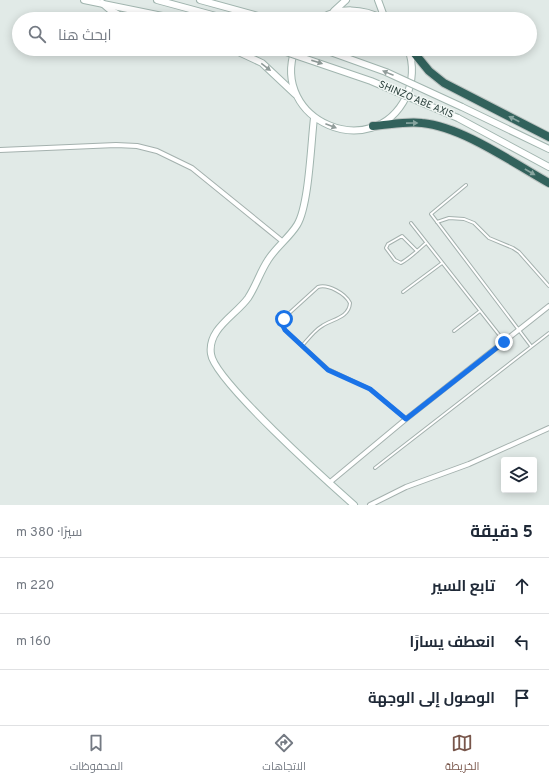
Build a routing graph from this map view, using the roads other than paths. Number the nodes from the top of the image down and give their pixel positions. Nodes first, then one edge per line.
1 (84, 0) edge
2 (157, 0) edge
3 (200, 0) edge
4 (209, 0) edge
5 (346, 0) edge
6 (378, 0) edge
7 (102, 3) junction
8 (215, 4) junction
9 (112, 12) edge
10 (144, 12) edge
11 (201, 12) edge
12 (244, 12) edge
13 (333, 12) edge
14 (342, 12) edge
15 (363, 12) edge
16 (382, 12) edge
17 (247, 56) edge
18 (294, 56) edge
19 (296, 56) edge
20 (341, 56) edge
21 (409, 56) edge
22 (417, 56) edge
23 (297, 95) junction
24 (314, 118) junction
25 (373, 126) junction
26 (549, 137) edge
27 (549, 149) edge
28 (0, 150) edge
29 (549, 167) edge
30 (549, 183) edge
31 (466, 185) dead end
32 (437, 222) junction
33 (411, 223) dead end
34 (282, 241) junction
35 (426, 243) junction
36 (417, 251) junction
37 (442, 263) junction
38 (549, 286) edge
39 (403, 292) dead end
40 (549, 306) edge
41 (480, 311) junction
42 (519, 330) junction
43 (454, 331) dead end
44 (549, 332) edge
45 (504, 342) junction
46 (302, 346) junction
47 (531, 346) junction
48 (406, 419) junction
49 (549, 428) edge
50 (375, 468) dead end
51 (329, 483) junction
52 (354, 505) edge
53 (370, 505) edge

1 - 7 main road
2 - 11 main road
3 - 8 main road
4 - 8 main road
5 - 13 main road
6 - 16 main road
7 - 9 main road
7 - 10 main road
8 - 12 main road
14 - 15 main road
17 -> 23 main road
18 - 23 main road
19 -> 29 main road, SHINZO ABE AXIS, bridge
27 -> 20 main road, SHINZO ABE AXIS, bridge
21 - 25 main road
26 -> 22 highway
23 - 24 main road
24 -> 25 main road
24 - 34 main road
25 -> 30 highway
28 - 34 street
31 - 32 lane
32 - 38 lane
32 - 42 lane
33 - 35 lane
34 - 51 main road
35 - 36 lane
35 - 37 lane
36 - 36 lane
37 - 39 lane
37 - 41 lane
40 - 42 street
41 - 43 lane
41 - 45 lane
42 - 45 street
42 - 47 lane
44 - 47 lane
45 - 48 street
46 - 46 lane
46 - 48 lane
47 - 50 lane
48 - 51 street
49 - 53 street
51 - 52 main road

